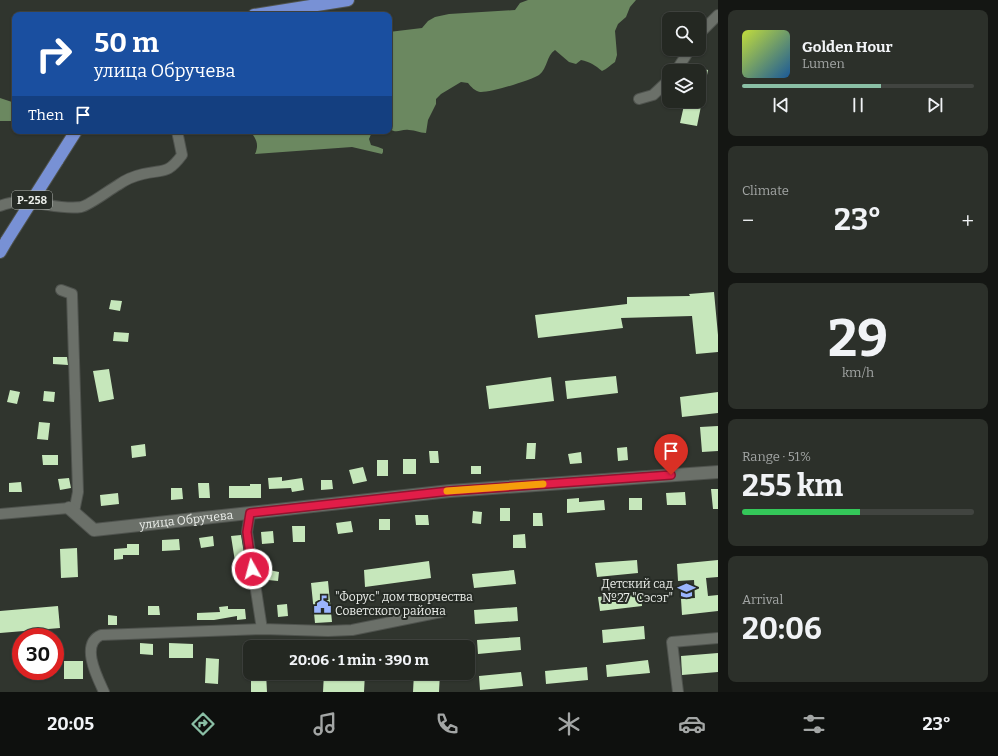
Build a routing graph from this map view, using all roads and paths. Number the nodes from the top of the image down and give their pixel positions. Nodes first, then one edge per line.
1 (348, 0) edge
2 (273, 12) edge
3 (718, 15) edge
4 (706, 27) edge
5 (662, 87) edge
6 (639, 99) dead end
7 (74, 134) edge
8 (178, 134) edge
9 (0, 206) edge
10 (0, 252) edge
11 (61, 290) dead end
12 (718, 472) edge
13 (72, 510) junction
14 (250, 513) junction
15 (0, 514) edge
16 (441, 612) dead end
17 (262, 629) junction
18 (718, 638) edge
19 (104, 692) edge
20 (678, 692) edge

1 - 2 highway
3 - 4 street
5 - 6 street
7 - 10 highway, Р-258, bridge
8 - 9 street
11 - 13 street
12 - 14 street, улица Обручева
13 - 14 street, улица Обручева
13 - 15 street
14 - 17 street
16 - 17 street
17 - 19 street
18 - 20 street

